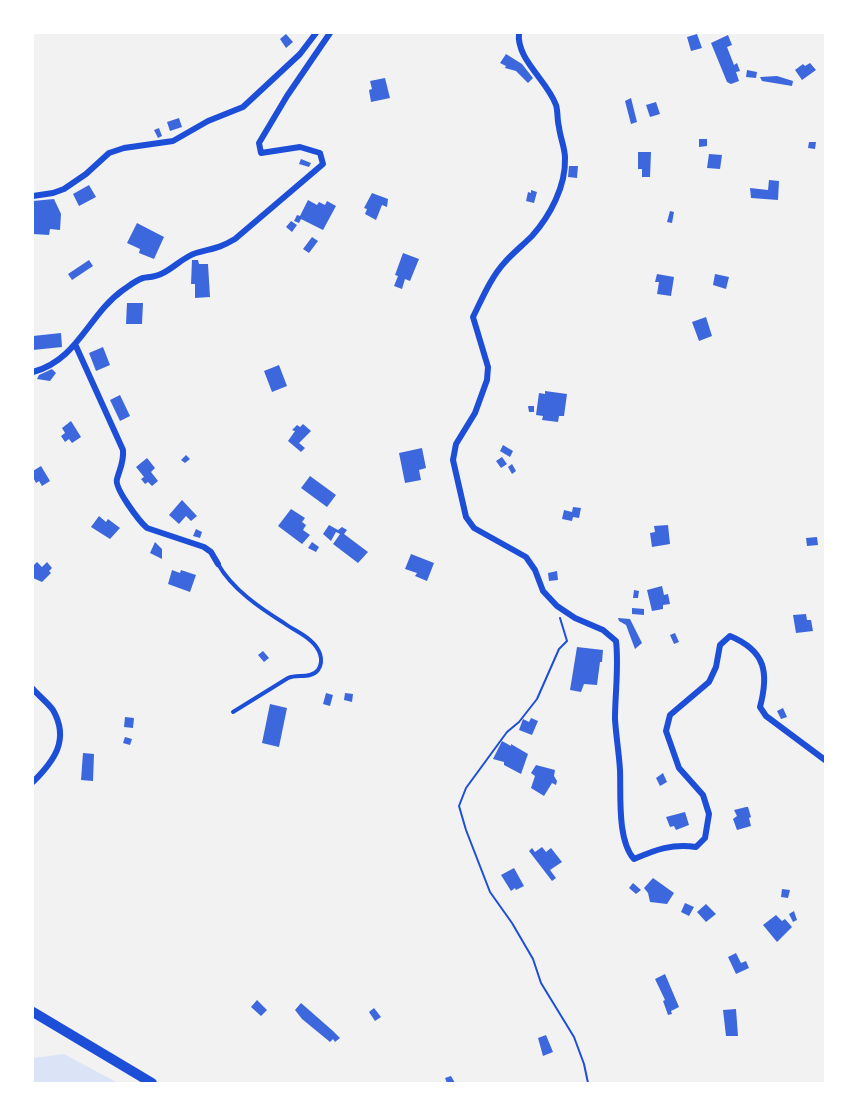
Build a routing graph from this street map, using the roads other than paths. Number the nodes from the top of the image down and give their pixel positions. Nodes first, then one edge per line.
1 (316, 33) edge
2 (330, 33) edge
3 (519, 33) edge
4 (33, 196) edge
5 (75, 344) junction
6 (33, 372) edge
7 (218, 564) joint
8 (33, 689) edge
9 (233, 712) dead end
10 (825, 760) edge
11 (33, 782) edge
12 (33, 1012) edge
13 (152, 1083) edge

1 - 4 street
2 - 5 street
3 - 10 street
5 - 6 street
5 - 7 street
7 - 9 lane
8 - 11 street
12 - 13 main road

